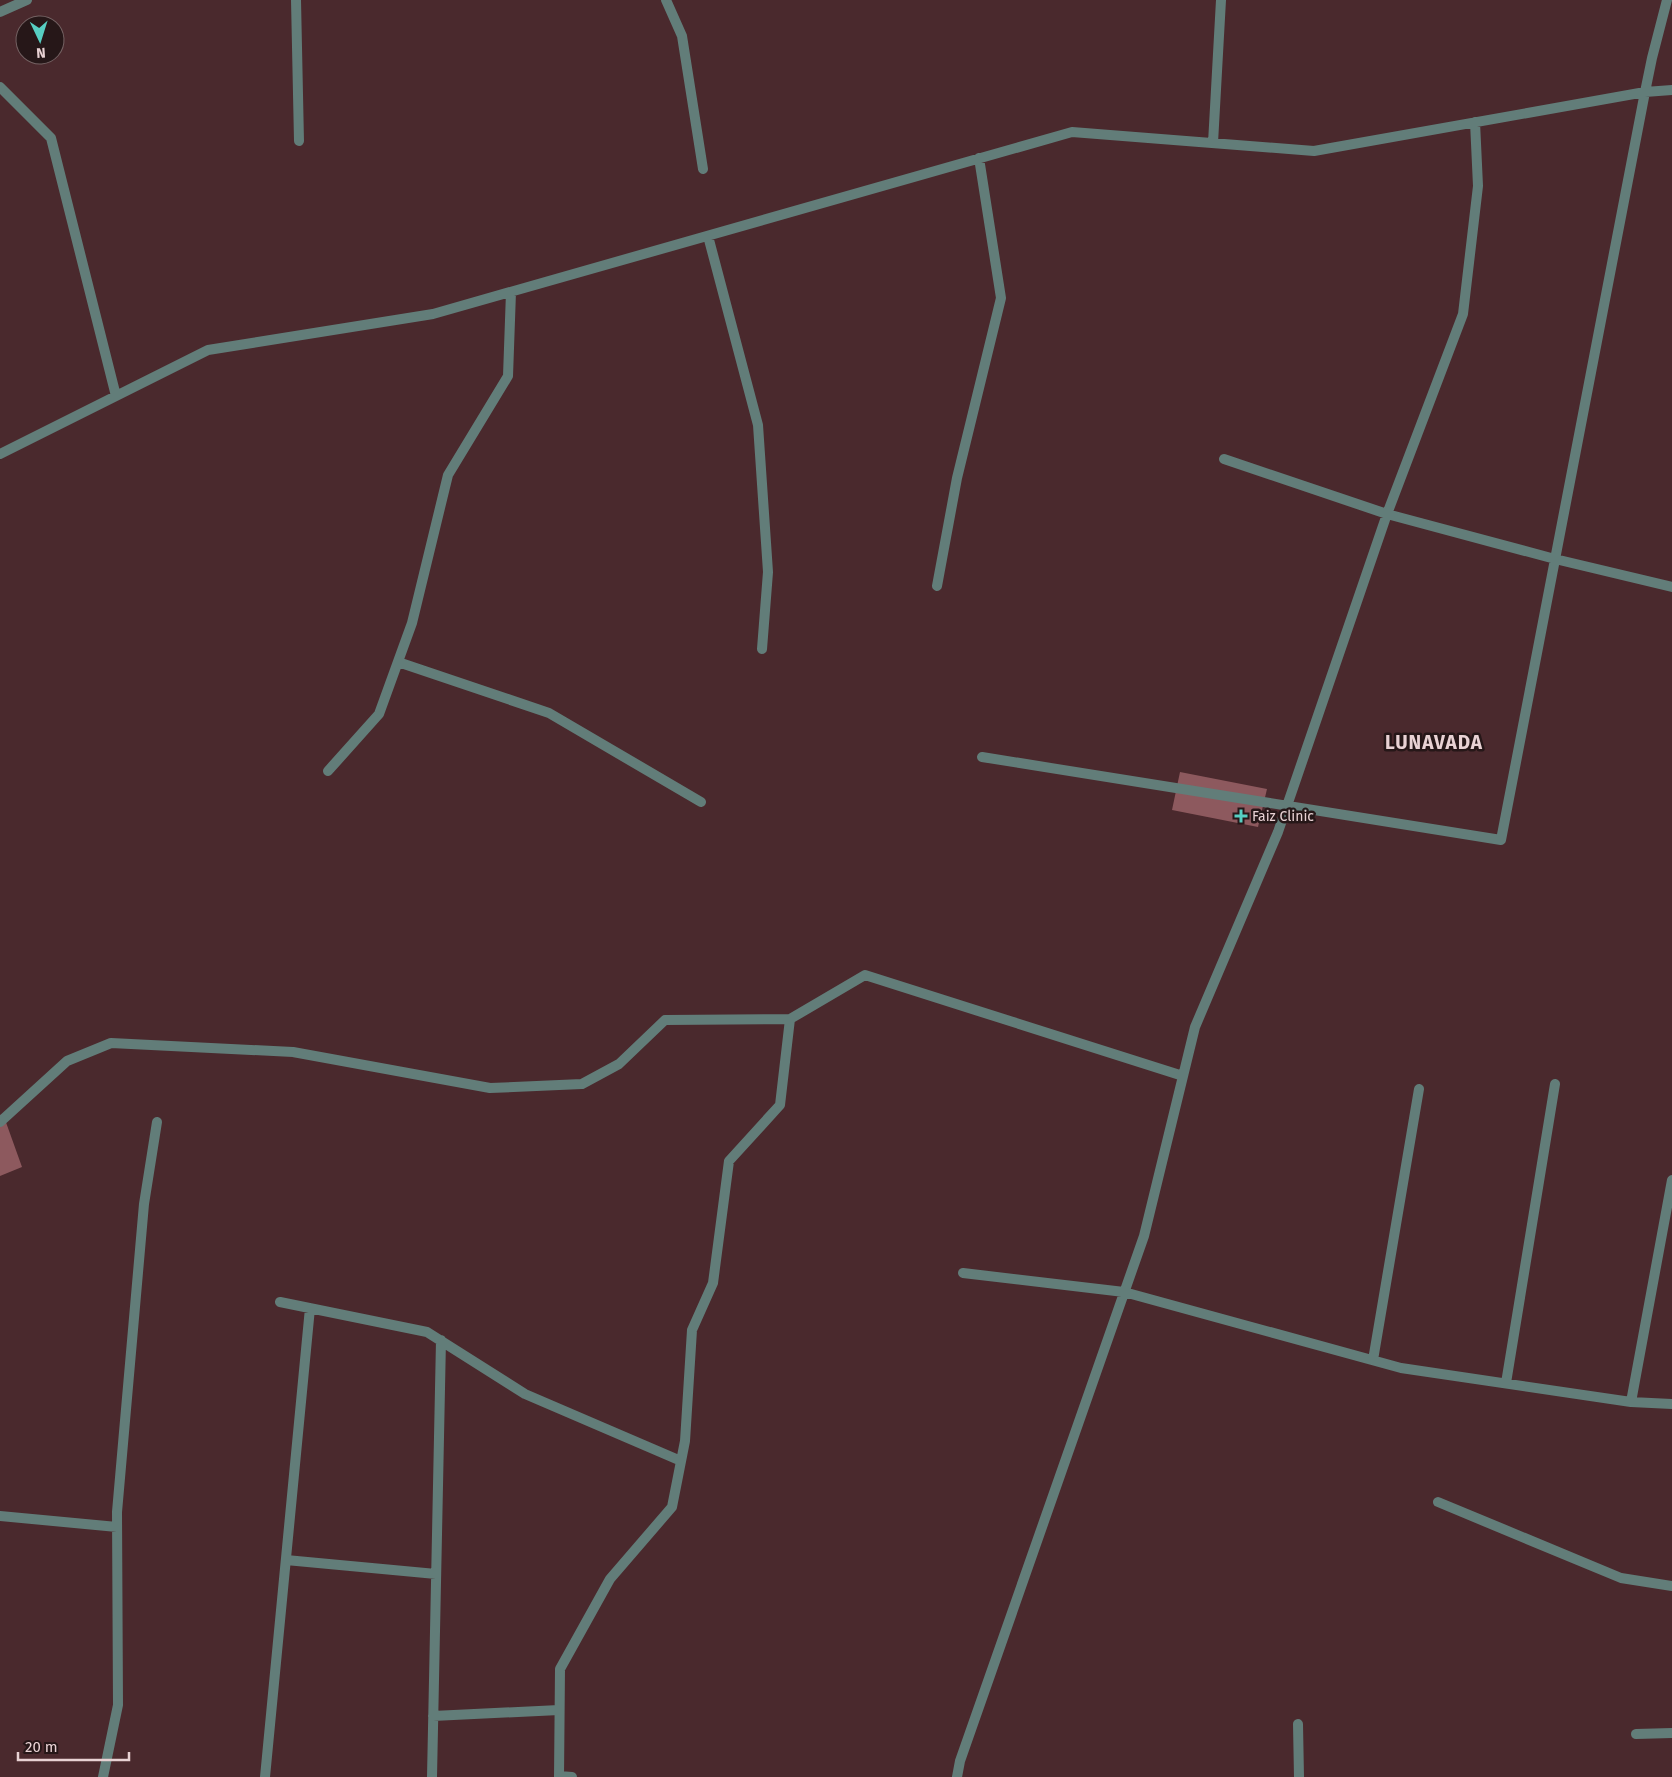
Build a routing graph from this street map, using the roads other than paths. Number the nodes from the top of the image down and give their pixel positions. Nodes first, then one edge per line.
1 (27, 0) edge
2 (296, 0) edge
3 (666, 0) edge
4 (1221, 0) edge
5 (1668, 0) edge
6 (0, 12) edge
7 (0, 87) edge
8 (1672, 90) edge
9 (1645, 92) junction
10 (1475, 122) junction
11 (299, 141) dead end
12 (1213, 143) junction
13 (979, 158) junction
14 (703, 169) dead end
15 (708, 236) junction
16 (511, 292) junction
17 (116, 396) junction
18 (0, 454) edge
19 (1224, 459) dead end
20 (1387, 514) junction
21 (1555, 559) junction
22 (937, 586) dead end
23 (1672, 587) edge
24 (762, 649) dead end
25 (398, 662) junction
26 (982, 757) dead end
27 (328, 771) dead end
28 (701, 802) dead end
29 (1286, 805) junction
30 (790, 1019) junction
31 (1183, 1076) junction
32 (1555, 1084) dead end
33 (1419, 1090) dead end
34 (0, 1122) edge
35 (157, 1122) dead end
36 (1672, 1180) edge
37 (963, 1272) dead end
38 (1124, 1292) junction
39 (280, 1302) dead end
40 (310, 1308) junction
41 (441, 1340) junction
42 (1373, 1360) junction
43 (1506, 1383) junction
44 (1631, 1402) junction
45 (1672, 1404) edge
46 (681, 1461) junction
47 (1438, 1502) dead end
48 (0, 1516) edge
49 (117, 1527) junction
50 (286, 1560) junction
51 (436, 1574) junction
52 (1672, 1586) edge
53 (559, 1710) junction
54 (433, 1716) junction
55 (1298, 1724) dead end
56 (1672, 1733) edge
57 (1636, 1734) dead end
58 (559, 1776) edge
59 (103, 1777) edge
60 (266, 1777) edge
61 (432, 1777) edge
62 (572, 1777) edge
63 (958, 1777) edge
64 (1299, 1777) edge

1 - 6 street
2 - 11 street
3 - 14 street
4 - 12 street
5 - 9 street
7 - 17 street
8 - 9 street
9 - 10 street
9 - 21 street
10 - 12 street
10 - 20 street
12 - 13 street
13 - 15 street
13 - 22 street
15 - 16 street
15 - 24 street
16 - 17 street
16 - 25 street
17 - 18 street
19 - 20 street
20 - 21 street
20 - 29 street
21 - 23 street
21 - 29 street
25 - 27 street
25 - 28 street
26 - 29 street
29 - 31 street
30 - 31 street
30 - 34 street
30 - 46 street
31 - 38 street
32 - 43 street
33 - 42 street
35 - 49 street
36 - 44 street
37 - 38 street
38 - 42 street
38 - 63 street
39 - 40 street
40 - 41 street
40 - 50 street
41 - 46 street
41 - 51 street
42 - 43 street
43 - 44 street
44 - 45 street
46 - 53 street
47 - 52 street
48 - 49 street
49 - 59 street
50 - 51 street
50 - 60 street
51 - 54 street
53 - 54 street
53 - 58 street
54 - 61 street
55 - 64 street
56 - 57 street
58 - 62 street

